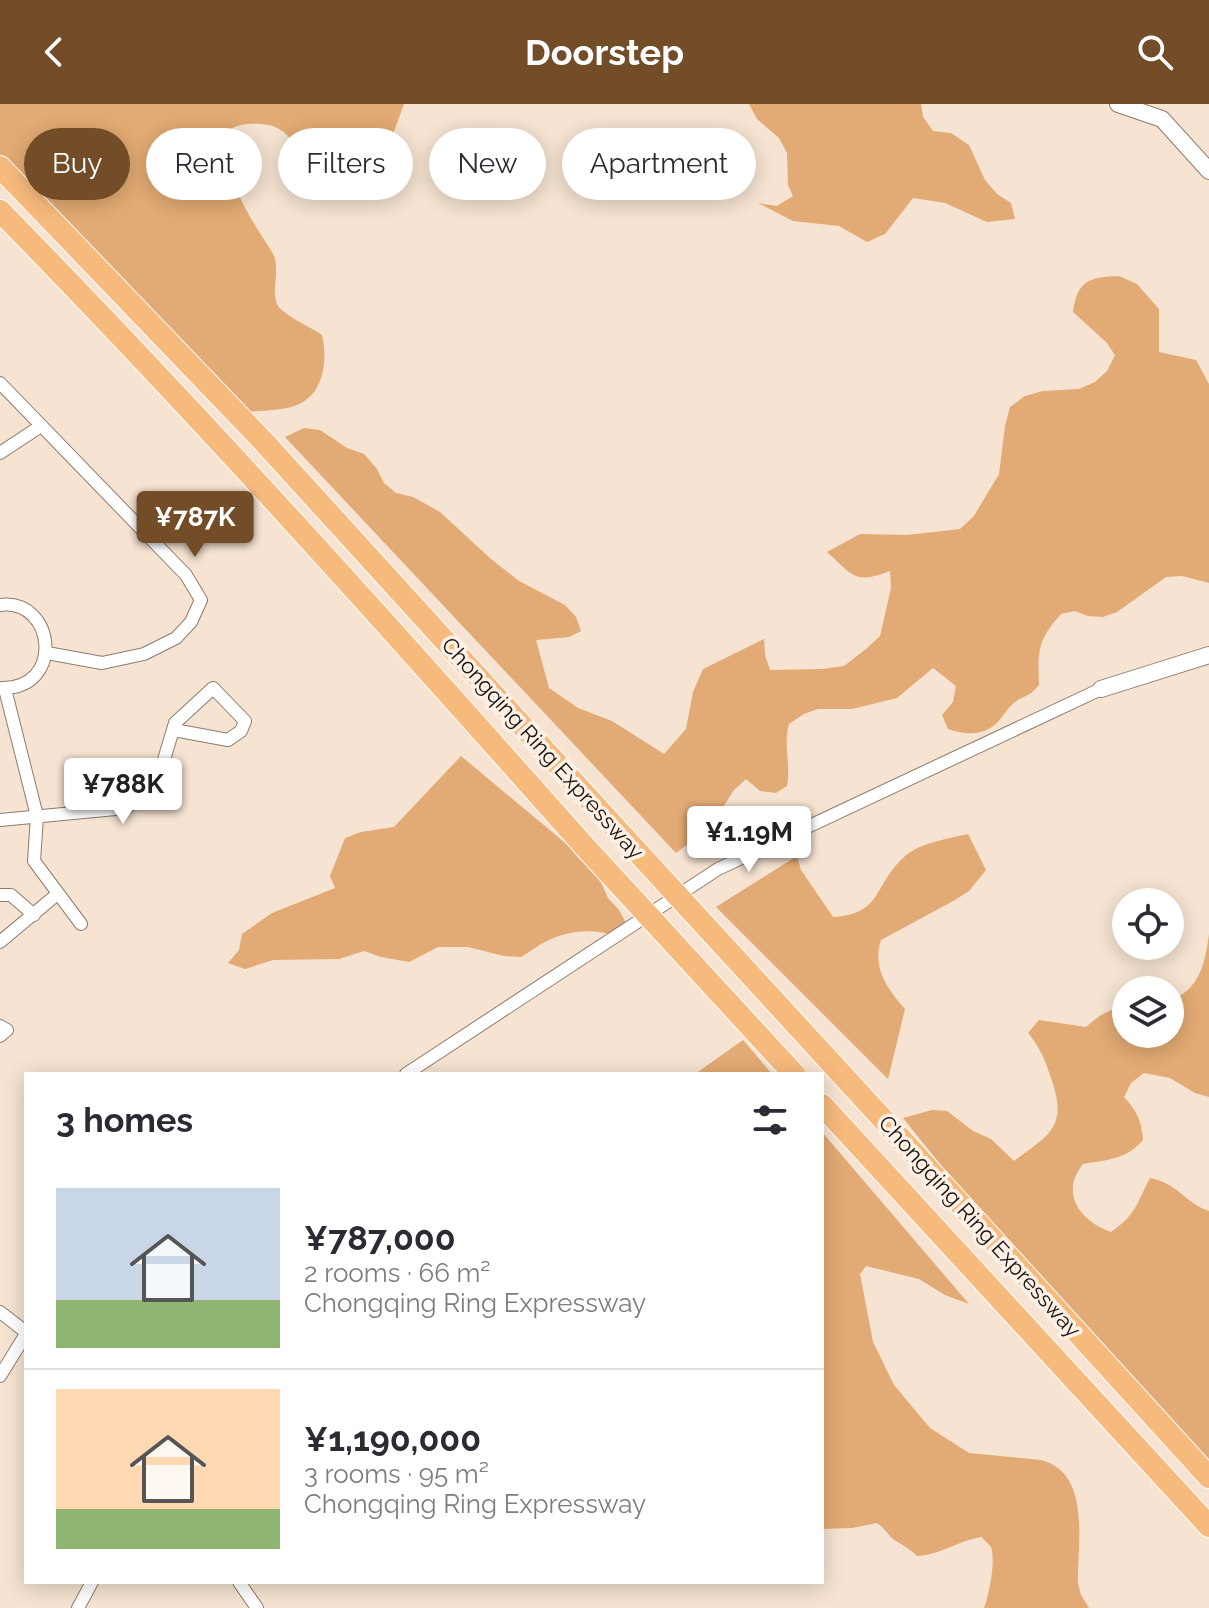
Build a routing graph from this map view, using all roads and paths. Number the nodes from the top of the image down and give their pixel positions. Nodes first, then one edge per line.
1 (1118, 104) edge
2 (0, 167) edge
3 (1209, 171) edge
4 (0, 211) edge
5 (0, 383) edge
6 (41, 426) junction
7 (0, 453) edge
8 (0, 605) edge
9 (47, 653) junction
10 (1209, 655) edge
11 (3, 688) edge
12 (1101, 689) joint
13 (174, 730) junction
14 (37, 816) junction
15 (0, 820) edge
16 (0, 895) edge
17 (55, 896) dead end
18 (34, 915) junction
19 (81, 924) dead end
20 (0, 942) edge
21 (0, 1026) edge
22 (0, 1036) edge
23 (409, 1072) edge
24 (792, 1072) edge
25 (824, 1107) edge
26 (0, 1312) edge
27 (24, 1331) edge
28 (24, 1336) edge
29 (0, 1376) edge
30 (1209, 1477) edge
31 (1209, 1526) edge
32 (91, 1584) edge
33 (240, 1584) edge
34 (78, 1608) edge
35 (257, 1608) edge

1 - 3 street
2 - 30 highway, Chongqing Ring Expressway, bridge
4 - 24 highway, Chongqing Ring Expressway, bridge
5 - 6 street
6 - 7 street
6 - 9 street
8 - 9 street
9 - 11 street
10 - 12 street
11 - 14 street
12 - 23 street
13 - 13 street
13 - 14 street
14 - 15 street
14 - 19 street
16 - 18 street
17 - 18 street
18 - 20 street
21 - 22 street
25 - 31 highway, Chongqing Ring Expressway
26 - 27 street
28 - 29 street
32 - 34 street
33 - 35 street

